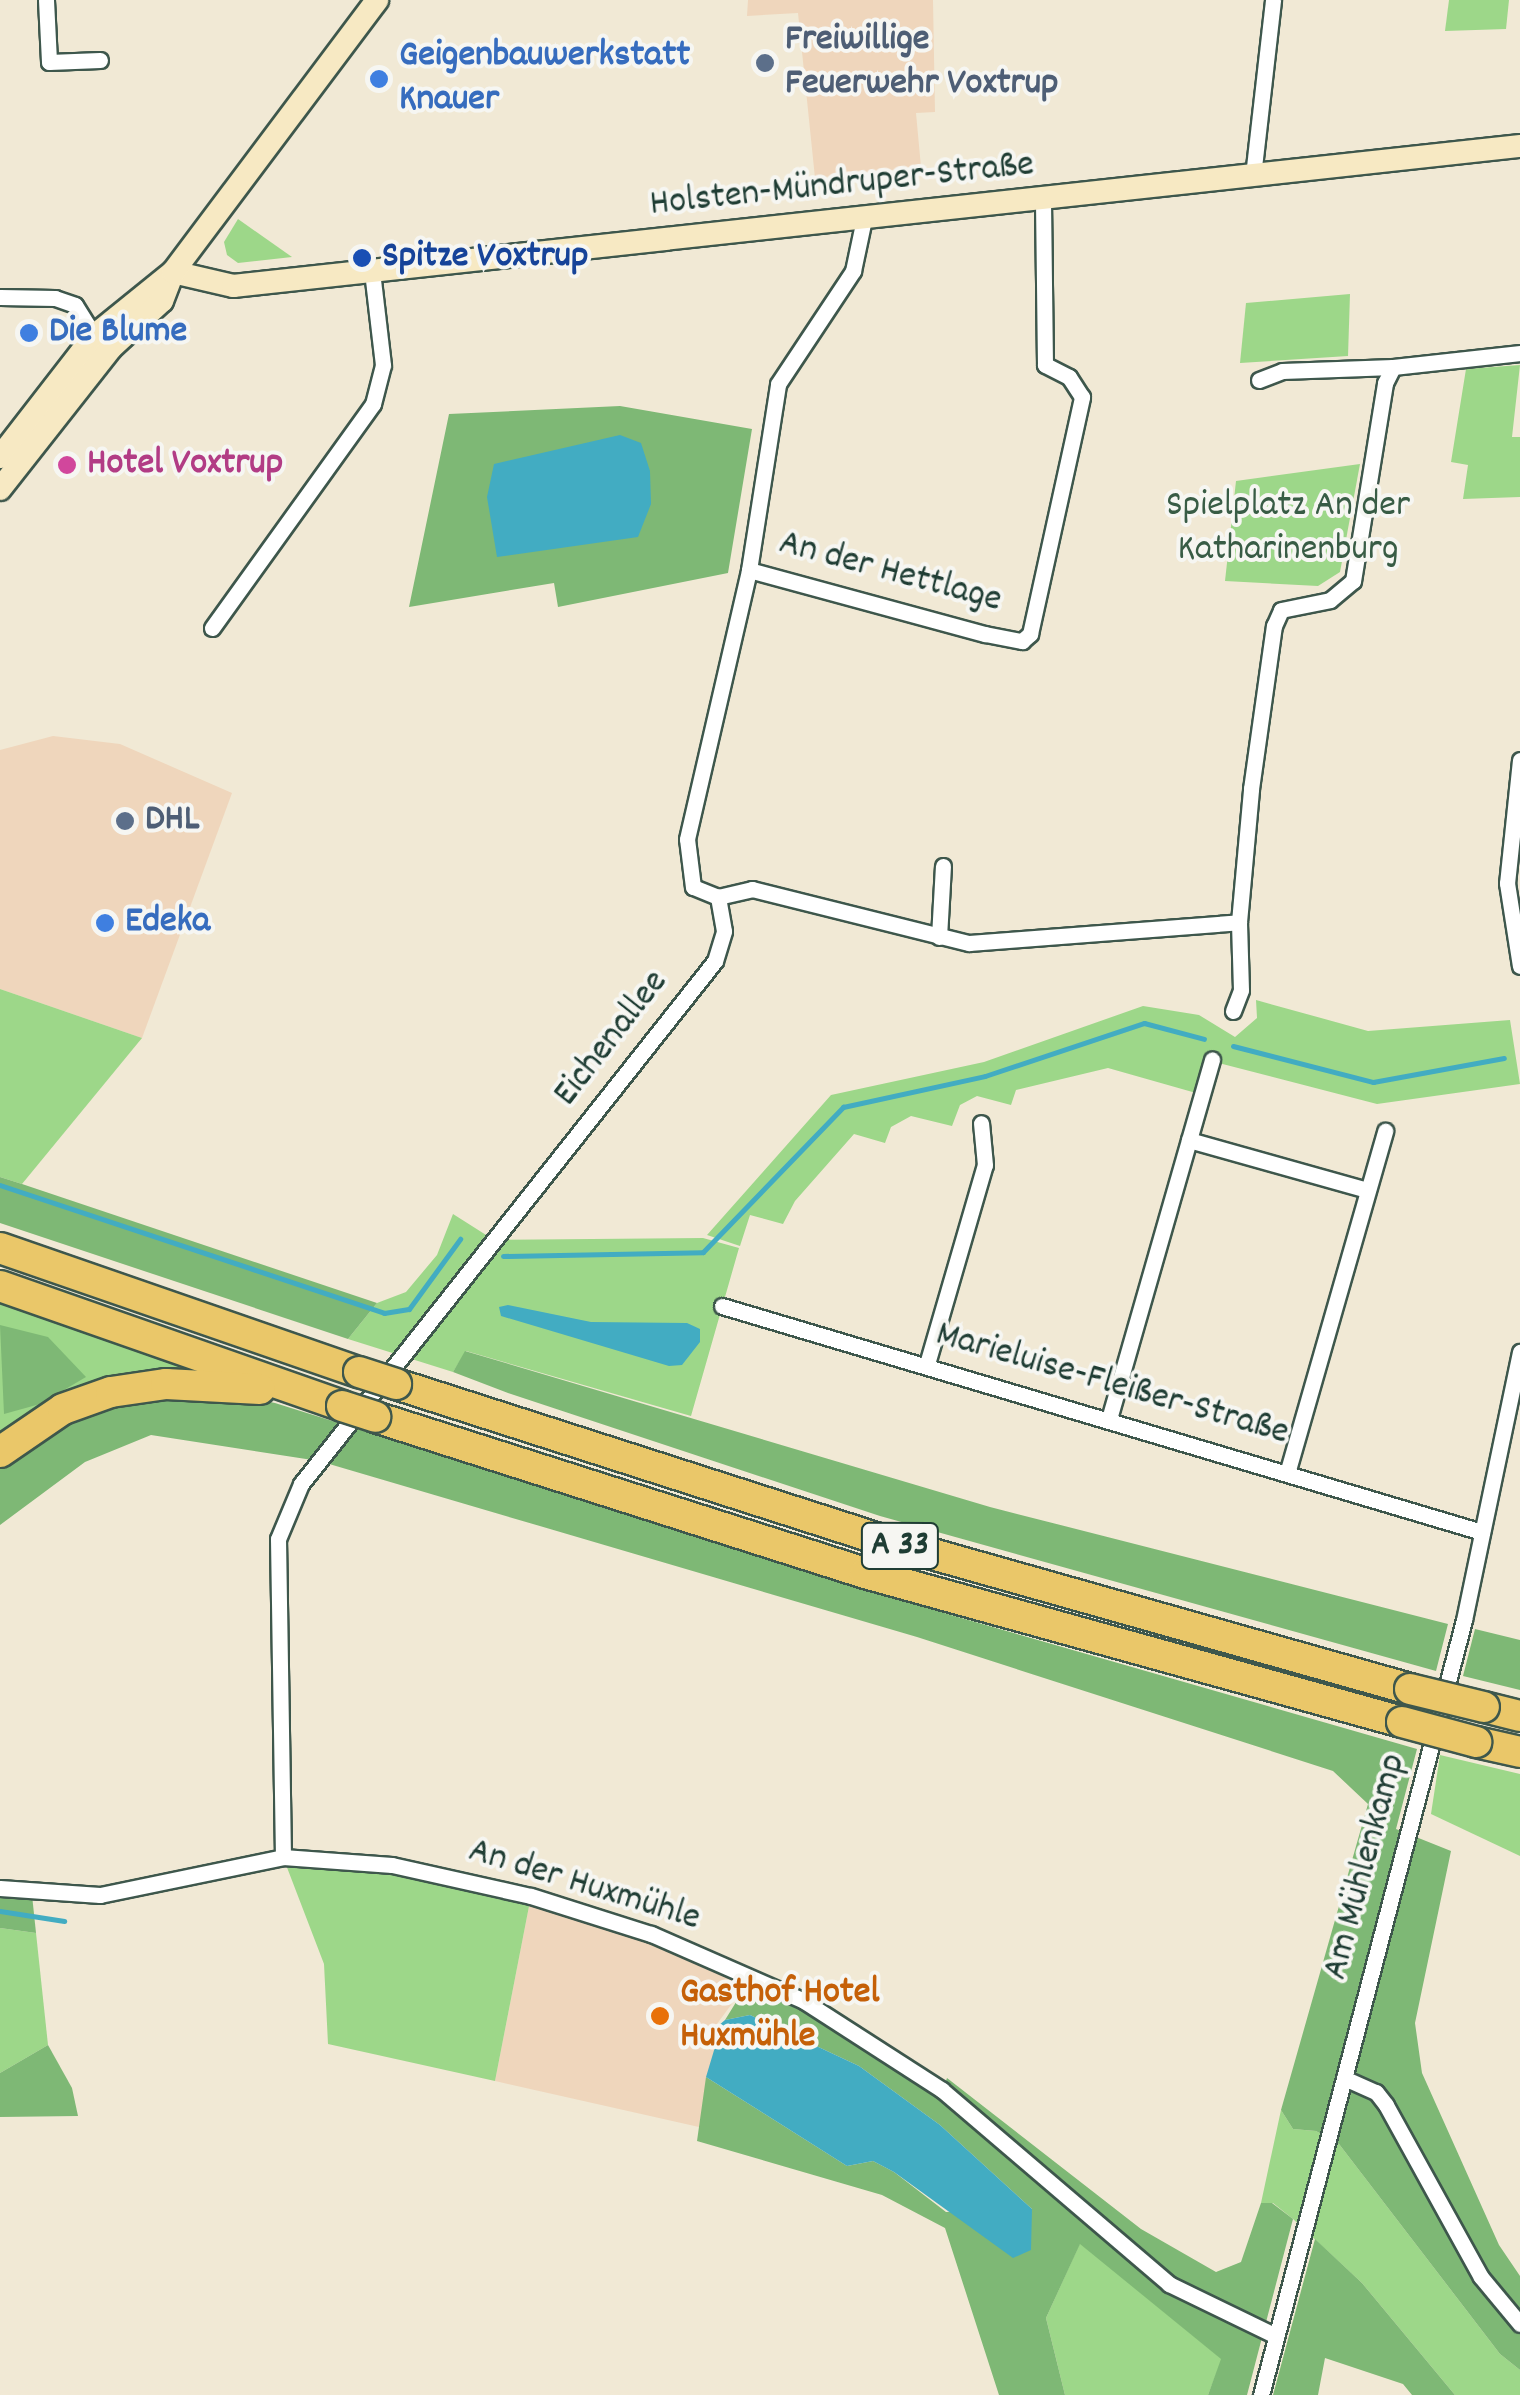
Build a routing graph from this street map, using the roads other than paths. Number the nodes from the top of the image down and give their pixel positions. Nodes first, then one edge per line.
1 (46, 0) edge
2 (377, 0) edge
3 (1273, 0) edge
4 (100, 60) dead end
5 (1520, 146) edge
6 (1253, 176) junction
7 (1044, 198) junction
8 (864, 219) junction
9 (173, 272) junction
10 (372, 272) junction
11 (0, 297) edge
12 (94, 336) junction
13 (1520, 353) edge
14 (1393, 368) junction
15 (1259, 380) dead end
16 (0, 457) edge
17 (0, 489) edge
18 (749, 570) junction
19 (212, 628) dead end
20 (1520, 760) edge
21 (943, 866) dead end
22 (718, 897) junction
23 (1239, 922) junction
24 (939, 937) junction
25 (1520, 966) edge
26 (1233, 1011) dead end
27 (1212, 1059) dead end
28 (981, 1123) dead end
29 (1385, 1130) dead end
30 (1189, 1140) junction
31 (1368, 1190) junction
32 (0, 1248) edge
33 (0, 1286) edge
34 (722, 1306) dead end
35 (1520, 1352) edge
36 (927, 1364) junction
37 (330, 1402) junction
38 (1110, 1418) junction
39 (0, 1452) edge
40 (1288, 1470) junction
41 (1482, 1532) junction
42 (1520, 1716) edge
43 (1520, 1752) edge
44 (283, 1857) junction
45 (0, 1888) edge
46 (1344, 2078) junction
47 (1520, 2324) edge
48 (1276, 2336) junction
49 (1261, 2395) edge

1 - 4 street
2 - 9 street
3 - 6 street
5 - 6 street, Holsten-Mündruper-Straße
6 - 7 street, Holsten-Mündruper-Straße
7 - 8 street, Holsten-Mündruper-Straße
7 - 18 street, An der Hettlage
8 - 10 street, Holsten-Mündruper-Straße
8 - 18 street
9 - 10 street, Holsten-Mündruper-Straße
9 - 12 street
9 - 17 street
10 - 19 street
11 - 12 street
12 - 16 street
13 - 14 street
14 - 15 street
14 - 23 street
18 - 22 street
20 - 25 street
21 - 24 street
22 - 24 street
22 - 44 street, Eichenallee
23 - 24 street
23 - 26 street
27 - 30 street
28 - 36 street
29 - 31 street
30 - 31 street
30 - 38 street
31 - 40 street
32 - 42 highway, A 33, bridge
33 - 37 highway, A 33
34 - 36 street, Marieluise-Fleißer-Straße
35 - 41 street, Am Mühlenkamp
36 - 38 street, Marieluise-Fleißer-Straße
37 - 39 highway
37 - 43 highway, A 33, bridge
38 - 40 street, Marieluise-Fleißer-Straße
40 - 41 street, Marieluise-Fleißer-Straße
41 - 46 street, Am Mühlenkamp
44 - 45 street, An der Huxmühle
44 - 48 street, An der Huxmühle
46 - 47 street
46 - 48 street, Am Mühlenkamp
48 - 49 street, Am Mühlenkamp

